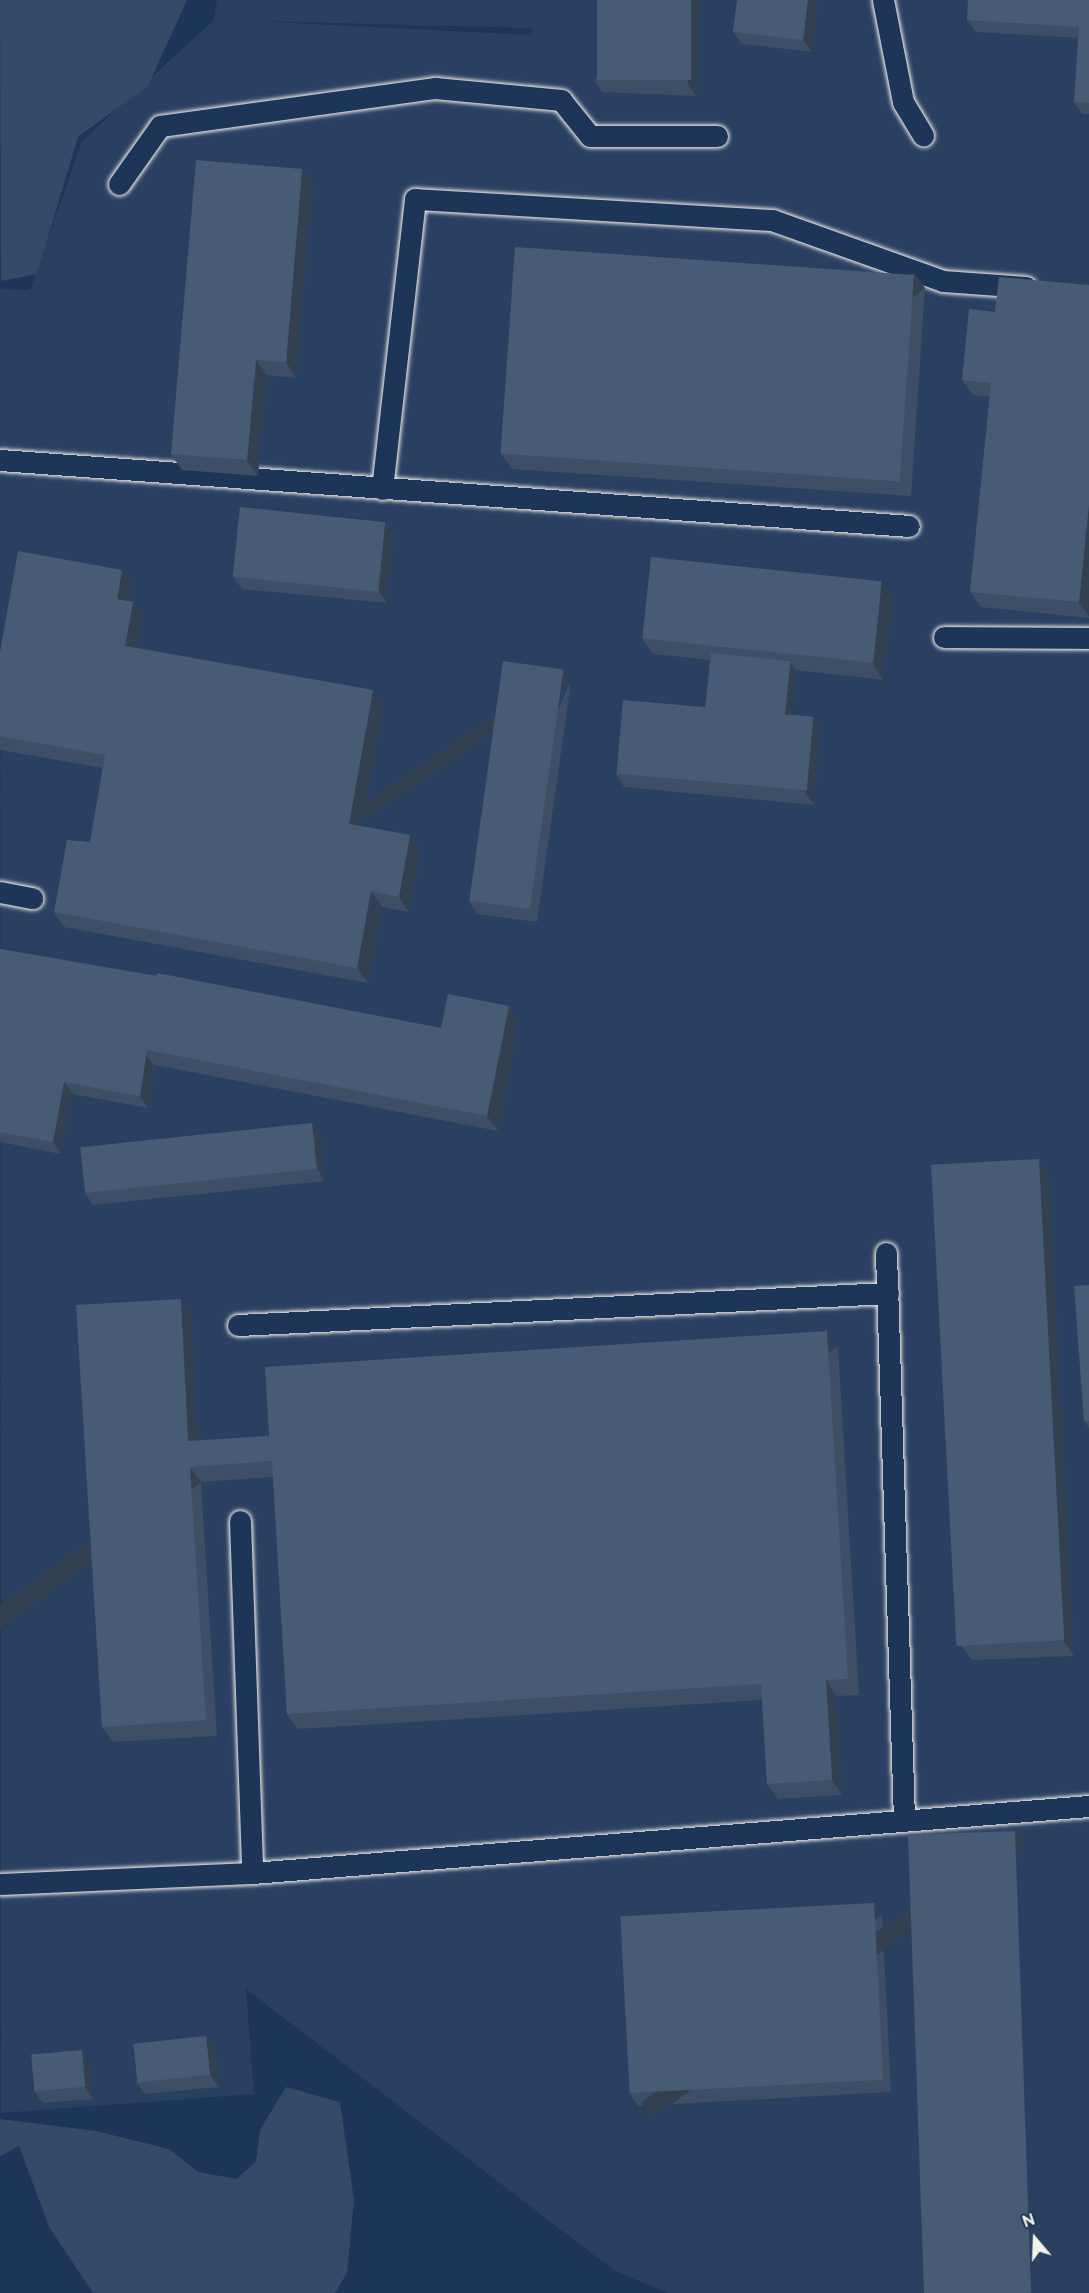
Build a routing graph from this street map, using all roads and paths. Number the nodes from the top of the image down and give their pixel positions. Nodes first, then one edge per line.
1 (883, 0) edge
2 (923, 135) dead end
3 (717, 136) dead end
4 (119, 184) dead end
5 (1044, 289) edge
6 (0, 460) edge
7 (382, 489) junction
8 (909, 526) dead end
9 (944, 637) dead end
10 (1089, 638) edge
11 (0, 892) edge
12 (32, 898) dead end
13 (886, 1253) dead end
14 (888, 1293) junction
15 (238, 1325) dead end
16 (240, 1521) dead end
17 (1089, 1806) edge
18 (904, 1818) junction
19 (252, 1873) junction
20 (0, 1884) edge

1 - 2 lane
3 - 4 lane
5 - 7 lane
6 - 7 lane
7 - 8 lane
9 - 10 lane
11 - 12 lane
13 - 14 lane
14 - 15 lane
14 - 18 lane
16 - 19 lane
17 - 18 lane
18 - 19 lane
19 - 20 lane

